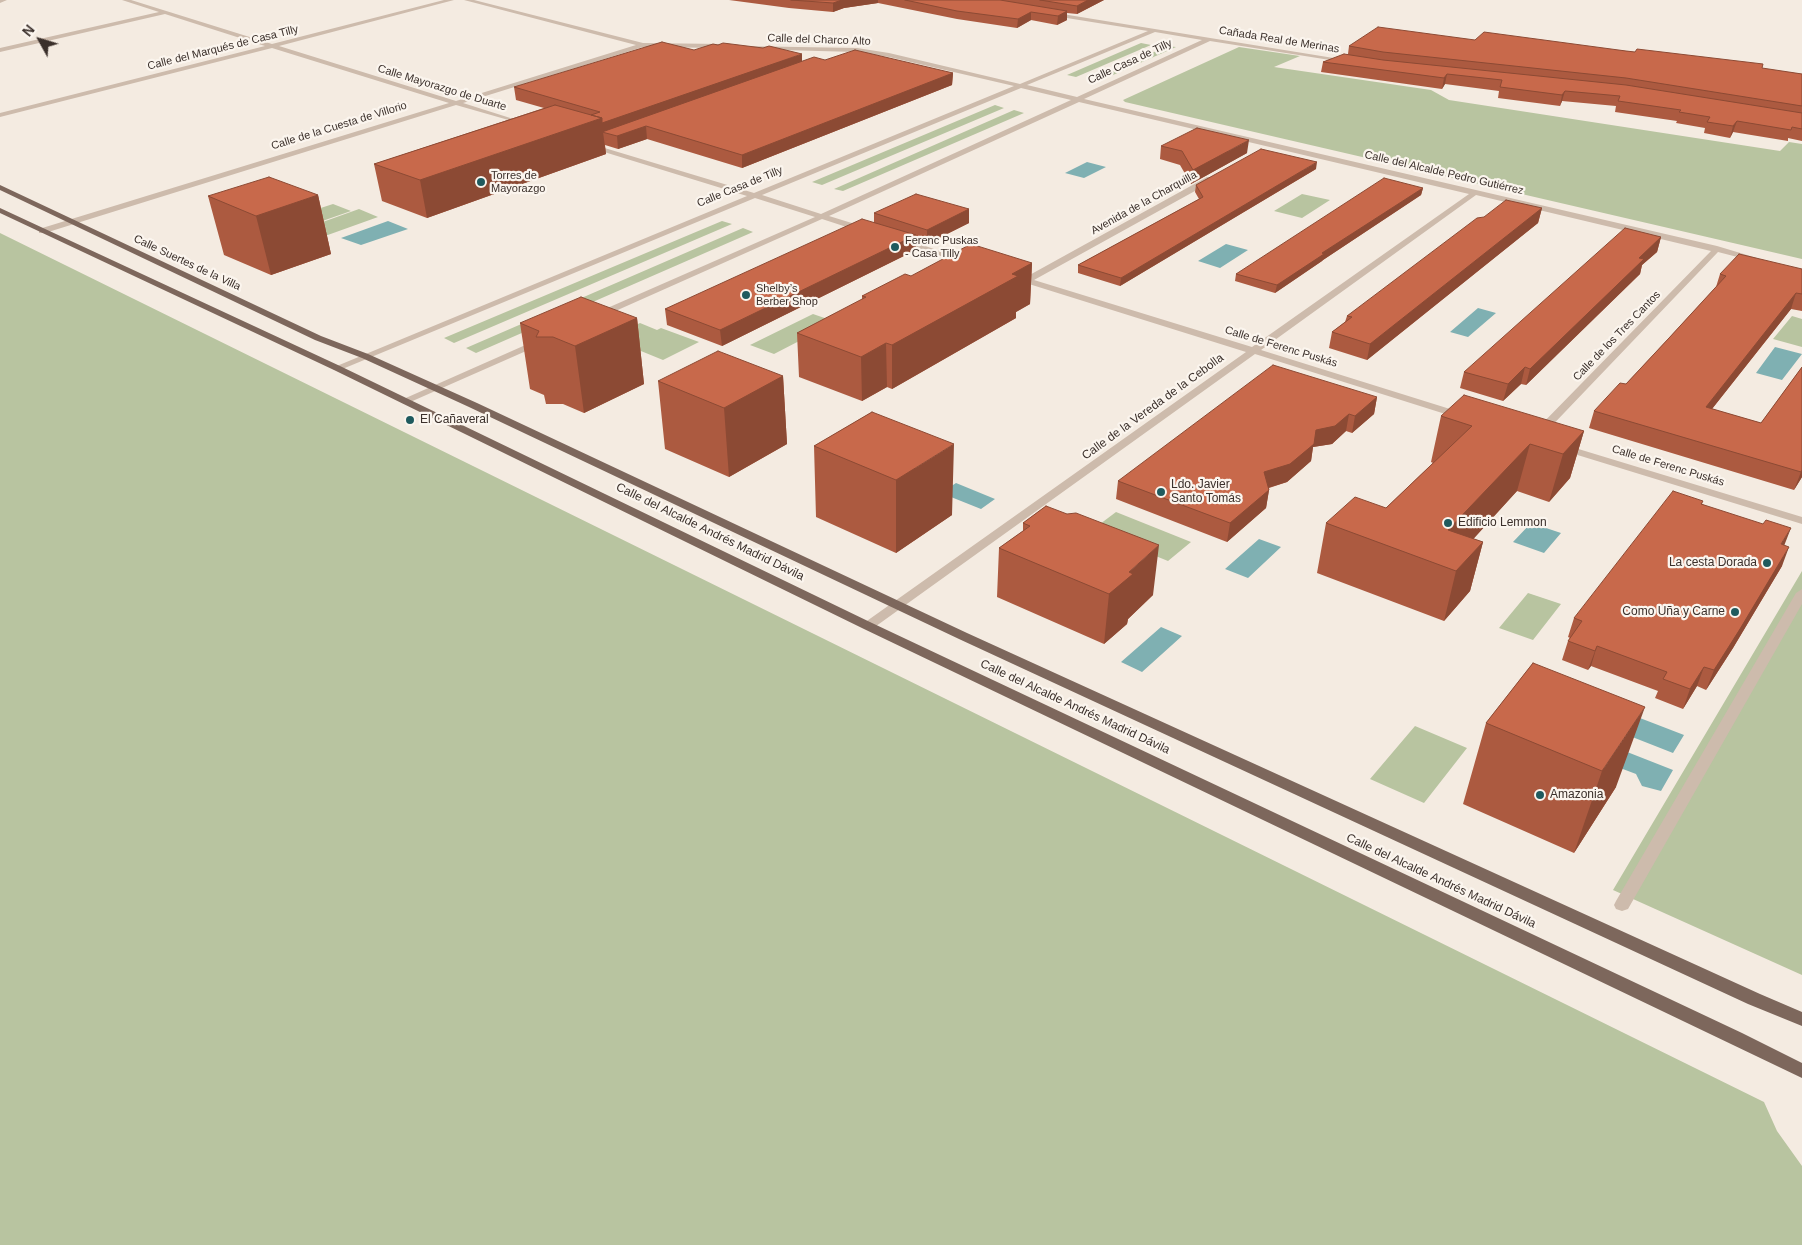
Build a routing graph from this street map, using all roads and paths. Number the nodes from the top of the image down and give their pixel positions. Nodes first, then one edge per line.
1 (4, 0) edge
2 (125, 0) edge
3 (427, 0) edge
4 (451, 0) edge
5 (467, 0) edge
6 (0, 1) edge
7 (166, 12) junction
8 (1045, 13) edge
9 (1153, 31) junction
10 (1209, 39) junction
11 (261, 42) junction
12 (643, 44) junction
13 (273, 46) junction
14 (0, 50) edge
15 (857, 50) junction
16 (833, 59) edge
17 (1361, 63) edge
18 (1020, 85) junction
19 (1080, 100) junction
20 (454, 102) junction
21 (0, 108) edge
22 (0, 115) edge
23 (536, 128) edge
24 (582, 142) edge
25 (599, 142) dead end
26 (591, 145) junction
27 (1272, 145) junction
28 (1257, 153) edge
29 (1215, 176) edge
30 (0, 188) edge
31 (1476, 192) junction
32 (753, 195) junction
33 (0, 210) edge
34 (821, 217) junction
35 (71, 221) junction
36 (42, 231) junction
37 (1717, 249) junction
38 (1764, 260) edge
39 (971, 263) edge
40 (1008, 274) edge
41 (1026, 280) junction
42 (591, 319) edge
43 (546, 338) edge
44 (1252, 351) junction
45 (365, 356) junction
46 (337, 368) junction
47 (435, 388) junction
48 (404, 401) junction
49 (1469, 418) edge
50 (1538, 439) joint
51 (1802, 521) edge
52 (1802, 593) edge
53 (898, 604) junction
54 (868, 626) junction
55 (1622, 905) dead end
56 (1802, 1019) edge
57 (1802, 1071) edge

1 - 6 street
2 - 7 street, Calle Mayorazgo de Duarte
3 - 11 street, Calle del Marqués de Casa Tilly
4 - 13 street, Calle del Marqués de Casa Tilly
5 - 12 street, Calle del Charco Alto
7 - 11 street, Calle Mayorazgo de Duarte
7 - 14 street
8 - 9 street, Cañada Real de Merinas
9 - 10 street, Cañada Real de Merinas
9 - 18 street, Calle Casa de Tilly
10 - 17 street, Cañada Real de Merinas
10 - 19 street, Calle Casa de Tilly
11 - 13 street, Calle Mayorazgo de Duarte
11 - 21 street, Calle del Marqués de Casa Tilly
12 - 15 street, Calle del Charco Alto
12 - 20 street, Calle de la Cuesta de Villorio
13 - 20 street, Calle Mayorazgo de Duarte
13 - 22 street, Calle del Marqués de Casa Tilly
15 - 16 street
15 - 18 street, Calle del Charco Alto
18 - 19 street, Calle del Charco Alto
18 - 32 street, Calle Casa de Tilly
19 - 27 street, Calle del Alcalde Pedro Gutiérrez
19 - 34 street, Calle Casa de Tilly
20 - 23 street, Calle Mayorazgo de Duarte
20 - 35 street, Calle de la Cuesta de Villorio
24 - 26 street
25 - 26 street
26 - 32 street
27 - 28 street
27 - 31 street, Calle del Alcalde Pedro Gutiérrez
29 - 41 street, Avenida de la Charquilla
30 - 35 main road, Calle Suertes de la Villa
31 - 37 street, Calle del Alcalde Pedro Gutiérrez
31 - 44 street, Calle de la Vereda de la Cebolla
32 - 34 street
32 - 45 street, Calle Casa de Tilly
33 - 36 main road
34 - 39 street
34 - 42 street, Calle Casa de Tilly
35 - 36 street, Calle de la Cuesta de Villorio
35 - 45 main road, Calle Suertes de la Villa
36 - 46 main road
37 - 38 street, Calle del Alcalde Pedro Gutiérrez
37 - 50 street, Calle de los Tres Cantos
40 - 41 street, Calle de Ferenc Puskás
41 - 44 street, Calle de Ferenc Puskás
43 - 47 street
44 - 49 street, Calle de Ferenc Puskás
44 - 53 street, Calle de la Vereda de la Cebolla
45 - 46 street, Calle Casa de Tilly
45 - 47 main road, Calle del Alcalde Andrés Madrid Dávila
46 - 48 main road, Calle del Alcalde Andrés Madrid Dávila
47 - 48 street
47 - 53 main road, Calle del Alcalde Andrés Madrid Dávila
48 - 54 main road, Calle del Alcalde Andrés Madrid Dávila
50 - 51 street, Calle de Ferenc Puskás
52 - 55 street
53 - 54 street, Calle de la Vereda de la Cebolla
53 - 56 main road, Calle del Alcalde Andrés Madrid Dávila
54 - 57 main road, Calle del Alcalde Andrés Madrid Dávila

